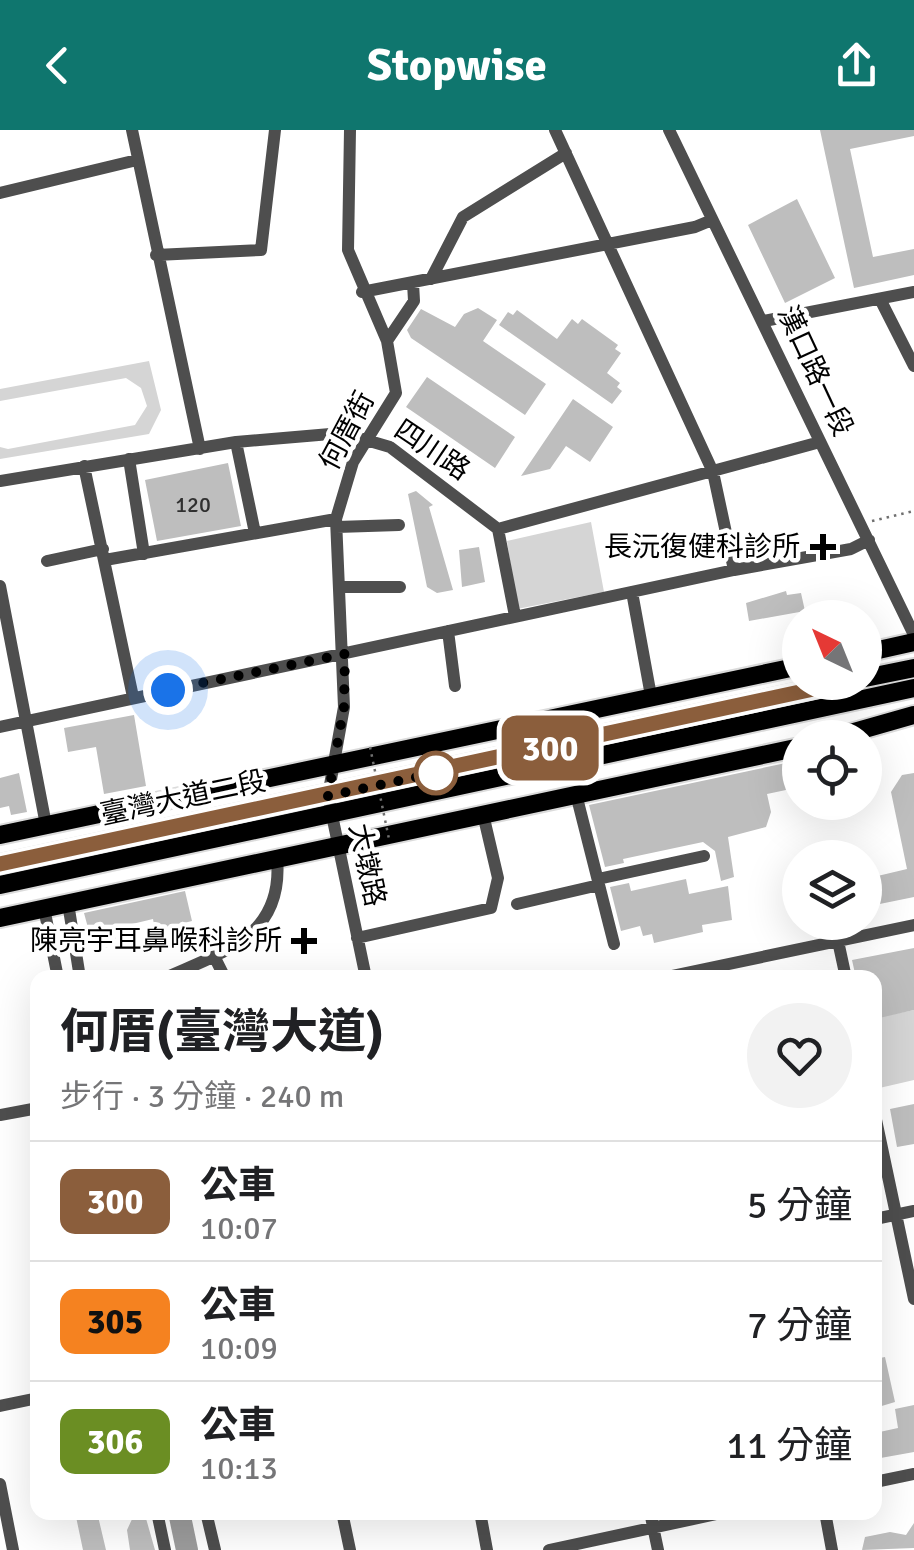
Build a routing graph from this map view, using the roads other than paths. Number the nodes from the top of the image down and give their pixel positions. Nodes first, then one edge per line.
1 (132, 130) edge
2 (276, 130) edge
3 (350, 130) edge
4 (555, 130) edge
5 (669, 130) edge
6 (566, 152) junction
7 (138, 160) junction
8 (0, 193) edge
9 (712, 220) junction
10 (608, 244) junction
11 (156, 255) junction
12 (432, 280) junction
13 (414, 283) junction
14 (362, 292) junction
15 (914, 292) edge
16 (880, 299) junction
17 (764, 321) junction
18 (388, 341) junction
19 (914, 366) edge
20 (368, 438) junction
21 (236, 442) junction
22 (820, 442) junction
23 (200, 448) junction
24 (129, 459) junction
25 (84, 466) junction
26 (712, 472) junction
27 (0, 481) edge
28 (337, 523) junction
29 (399, 525) dead end
30 (498, 529) junction
31 (255, 533) junction
32 (870, 540) junction
33 (144, 554) junction
34 (104, 555) junction
35 (47, 562) dead end
36 (734, 570) junction
37 (0, 586) edge
38 (341, 586) junction
39 (400, 587) dead end
40 (632, 592) junction
41 (515, 616) junction
42 (448, 631) junction
43 (914, 638) edge
44 (882, 648) edge
45 (345, 654) junction
46 (914, 668) edge
47 (782, 670) edge
48 (882, 675) edge
49 (456, 686) dead end
50 (914, 688) edge
51 (651, 696) junction
52 (782, 697) edge
53 (133, 698) junction
54 (914, 714) edge
55 (29, 721) junction
56 (882, 724) edge
57 (0, 727) edge
58 (782, 751) edge
59 (332, 763) junction
60 (576, 794) junction
61 (329, 805) junction
62 (482, 814) junction
63 (46, 824) junction
64 (0, 835) edge
65 (337, 846) junction
66 (704, 856) dead end
67 (277, 858) junction
68 (0, 864) edge
69 (598, 882) junction
70 (0, 885) edge
71 (68, 903) junction
72 (517, 904) dead end
73 (44, 908) junction
74 (0, 918) edge
75 (914, 925) edge
76 (357, 938) junction
77 (838, 941) junction
78 (614, 944) dead end
79 (214, 956) junction
80 (56, 970) edge
81 (79, 970) edge
82 (183, 970) edge
83 (222, 970) edge
84 (364, 970) edge
85 (700, 970) edge
86 (844, 970) edge
87 (30, 1109) edge
88 (0, 1115) edge
89 (882, 1148) edge
90 (914, 1211) edge
91 (896, 1215) junction
92 (882, 1218) edge
93 (914, 1299) edge
94 (30, 1400) edge
95 (0, 1406) edge
96 (914, 1474) edge
97 (882, 1481) edge
98 (0, 1484) edge
99 (159, 1520) edge
100 (208, 1520) edge
101 (344, 1520) edge
102 (482, 1520) edge
103 (652, 1520) edge
104 (690, 1520) edge
105 (826, 1520) edge
106 (653, 1528) junction
107 (583, 1546) edge
108 (13, 1550) edge
109 (165, 1550) edge
110 (215, 1550) edge
111 (350, 1550) edge
112 (488, 1550) edge
113 (550, 1550) edge
114 (658, 1550) edge
115 (832, 1550) edge

1 - 7 street
2 - 11 street
3 - 14 street, 何厝街
4 - 6 street
5 - 9 street, 漢口路一段
6 - 10 street
6 - 12 street
7 - 8 street
7 - 11 street
9 - 10 street
9 - 17 street, 漢口路一段
10 - 12 street
10 - 26 street
11 - 23 street
12 - 13 street
13 - 14 street
13 - 18 street
14 - 18 street, 何厝街
15 - 16 street
16 - 17 street
16 - 19 street
17 - 22 street, 漢口路一段
18 - 20 street, 何厝街
20 - 21 street, 四川路
20 - 28 street, 何厝街
20 - 30 street, 四川路
21 - 23 street, 四川路
21 - 31 street
22 - 26 street
22 - 32 street, 漢口路一段
23 - 24 street, 四川路
24 - 25 street, 四川路
24 - 33 street
25 - 27 street, 四川路
25 - 34 street
26 - 30 street
26 - 36 street
28 - 29 street
28 - 31 street
28 - 38 street, 何厝街
30 - 41 street
31 - 33 street
32 - 36 street
32 - 43 street, 漢口路一段
33 - 34 street
34 - 35 street
34 - 53 street
36 - 40 street
37 - 55 street
38 - 39 street
38 - 45 street, 何厝街
40 - 41 street
40 - 51 street
41 - 42 street
42 - 45 street
42 - 49 street
43 - 44 main road
45 - 53 street
45 - 59 street, 何厝街
46 - 48 main road
47 - 51 main road, 臺灣大道二段
50 - 61 main road, 臺灣大道二段
51 - 59 main road, 臺灣大道二段
52 - 61 main road, 臺灣大道二段
53 - 55 street
54 - 56 main road
55 - 57 street
55 - 63 street
58 - 60 main road
59 - 61 street, 大墩路
59 - 63 main road, 臺灣大道二段
60 - 62 main road
60 - 69 street
61 - 65 street, 大墩路
61 - 68 main road, 臺灣大道二段
61 - 70 main road, 臺灣大道二段
62 - 65 main road
62 - 76 street
63 - 64 main road, 臺灣大道二段
65 - 67 main road
65 - 76 street, 大墩路
66 - 69 street
67 - 71 main road
67 - 79 street
69 - 72 street
69 - 78 street
71 - 73 main road
71 - 81 street
73 - 74 main road
73 - 80 street
75 - 77 street
76 - 84 street, 大墩路
77 - 85 street
77 - 86 street
79 - 82 street
79 - 83 street
87 - 88 street
89 - 91 street
90 - 91 street
91 - 92 street
91 - 93 street
94 - 95 street
96 - 97 street
98 - 108 street
99 - 109 street
100 - 110 street
101 - 111 street
102 - 112 street
103 - 106 street
104 - 106 street
105 - 115 street
106 - 107 street
106 - 114 street
107 - 113 street

